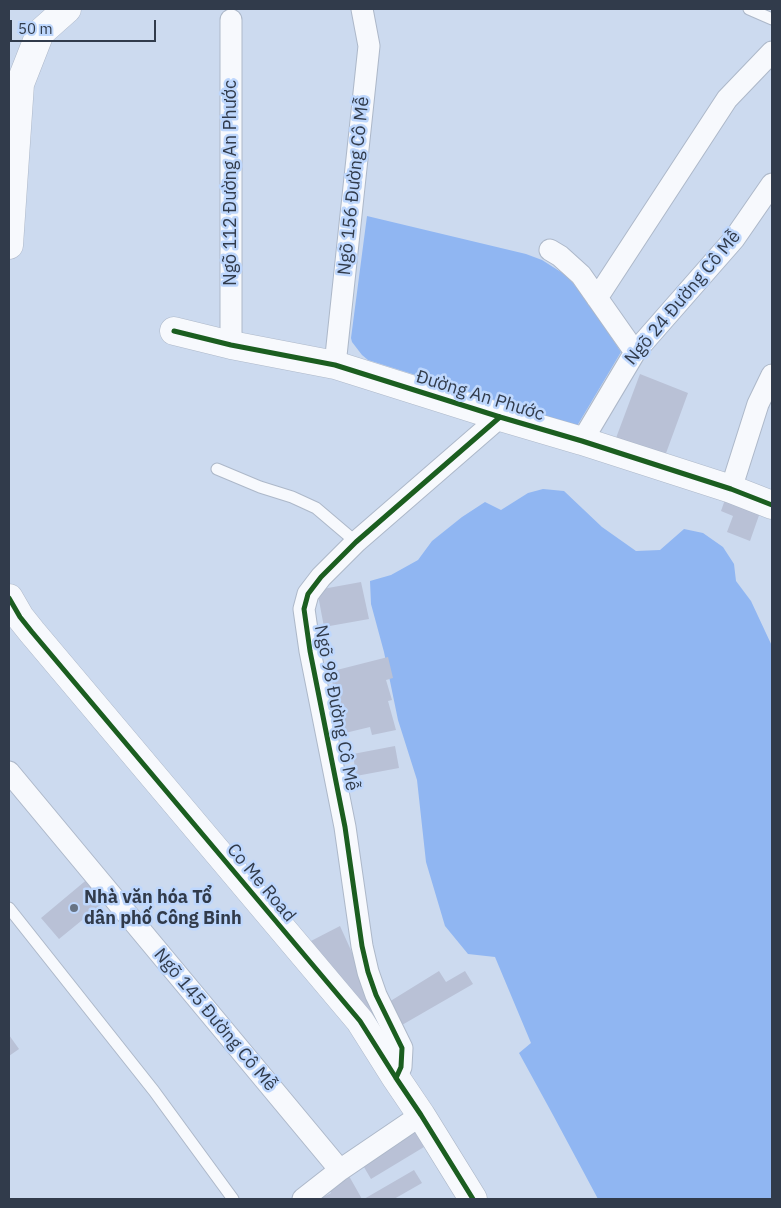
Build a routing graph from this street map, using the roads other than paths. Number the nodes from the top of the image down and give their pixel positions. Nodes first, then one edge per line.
1 (67, 9) edge
2 (362, 9) edge
3 (749, 9) edge
4 (772, 19) edge
5 (231, 20) dead end
6 (772, 52) edge
7 (772, 184) edge
8 (9, 245) edge
9 (550, 250) dead end
10 (598, 298) junction
11 (174, 331) dead end
12 (231, 345) junction
13 (635, 352) junction
14 (335, 365) junction
15 (772, 374) edge
16 (500, 418) junction
17 (582, 441) junction
18 (217, 469) dead end
19 (731, 489) junction
20 (772, 505) edge
21 (356, 542) junction
22 (9, 598) edge
23 (9, 772) edge
24 (9, 908) edge
25 (396, 1078) junction
26 (421, 1115) junction
27 (340, 1170) junction
28 (233, 1199) edge
29 (303, 1199) edge
30 (473, 1199) edge

1 - 8 street
2 - 14 street, Ngõ 156 Đường Cô Mễ
3 - 4 lane
5 - 12 street, Ngõ 112 Đường An Phước
6 - 10 street
7 - 13 street, Ngõ 24 Đường Cô Mễ
9 - 10 street
10 - 13 street
11 - 12 street, Đường An Phước
12 - 14 street, Đường An Phước
13 - 17 street, Ngõ 24 Đường Cô Mễ
14 - 16 street, Đường An Phước
15 - 19 street
16 - 17 street, Đường An Phước
16 - 21 street, Ngõ 98 Đường Cô Mễ
17 - 19 street, Đường An Phước
18 - 21 lane
19 - 20 street, Đường An Phước
21 - 25 street, Ngõ 98 Đường Cô Mễ
22 - 25 street, Co Me Road
23 - 27 street, Ngõ 145 Đường Cô Mễ
24 - 28 lane
25 - 26 street, Co Me Road
26 - 27 street
26 - 30 street, Co Me Road
27 - 29 street

